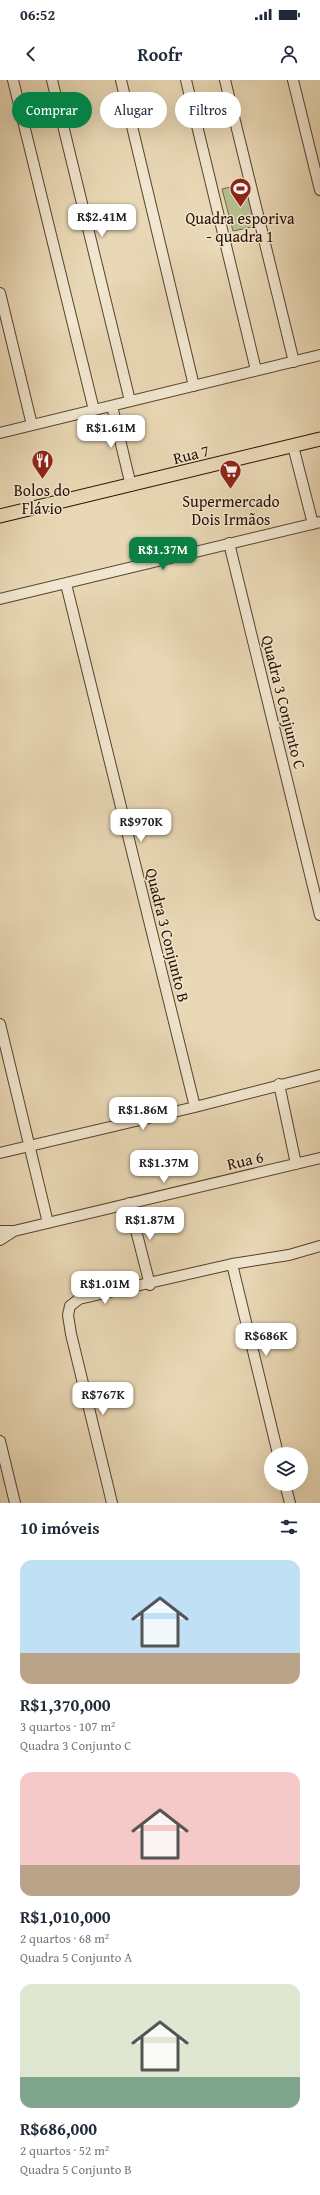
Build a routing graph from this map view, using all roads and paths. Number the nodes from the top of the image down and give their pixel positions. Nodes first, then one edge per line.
1 (13, 80) edge
2 (52, 80) edge
3 (121, 80) edge
4 (186, 80) edge
5 (225, 80) edge
6 (293, 80) edge
7 (320, 190) edge
8 (0, 293) edge
9 (320, 355) edge
10 (294, 362) junction
11 (256, 370) junction
12 (194, 386) junction
13 (130, 401) junction
14 (112, 406) junction
15 (94, 410) junction
16 (32, 425) junction
17 (0, 433) edge
18 (320, 439) edge
19 (293, 446) junction
20 (131, 486) junction
21 (0, 516) edge
22 (316, 523) edge
23 (229, 543) junction
24 (66, 584) junction
25 (0, 599) edge
26 (320, 915) edge
27 (0, 1024) edge
28 (320, 1075) edge
29 (279, 1084) junction
30 (195, 1107) junction
31 (30, 1145) junction
32 (0, 1153) edge
33 (320, 1158) edge
34 (296, 1164) junction
35 (130, 1203) junction
36 (48, 1223) junction
37 (0, 1231) edge
38 (14, 1231) junction
39 (0, 1240) edge
40 (320, 1246) edge
41 (232, 1264) junction
42 (150, 1285) junction
43 (0, 1441) edge
44 (276, 1447) edge
45 (287, 1491) edge
46 (15, 1503) edge
47 (112, 1503) edge
48 (290, 1503) edge

1 - 15 street
2 - 13 street
3 - 12 street
4 - 11 street
5 - 10 street
6 - 7 street
8 - 16 street
9 - 10 street
10 - 11 street
11 - 12 street
12 - 13 street
13 - 14 street
14 - 15 street
14 - 20 street
15 - 16 street
16 - 17 street
18 - 19 main road, Rua 7
19 - 20 main road, Rua 7
19 - 22 street
20 - 21 main road, Rua 7
22 - 23 street
23 - 24 street
23 - 26 street, Quadra 3 Conjunto C
24 - 25 street
24 - 30 street, Quadra 3 Conjunto B
27 - 31 street
28 - 29 street
29 - 30 street
29 - 34 street
30 - 31 street
31 - 32 street
31 - 36 street
33 - 34 street, Rua 6
34 - 35 street, Rua 6
35 - 36 street, Rua 6
35 - 42 street
36 - 38 street, Rua 6
37 - 38 street, Rua 6
38 - 39 street, Rua 6
40 - 41 street
41 - 42 street
41 - 44 street
42 - 47 street
43 - 46 street
45 - 48 street

